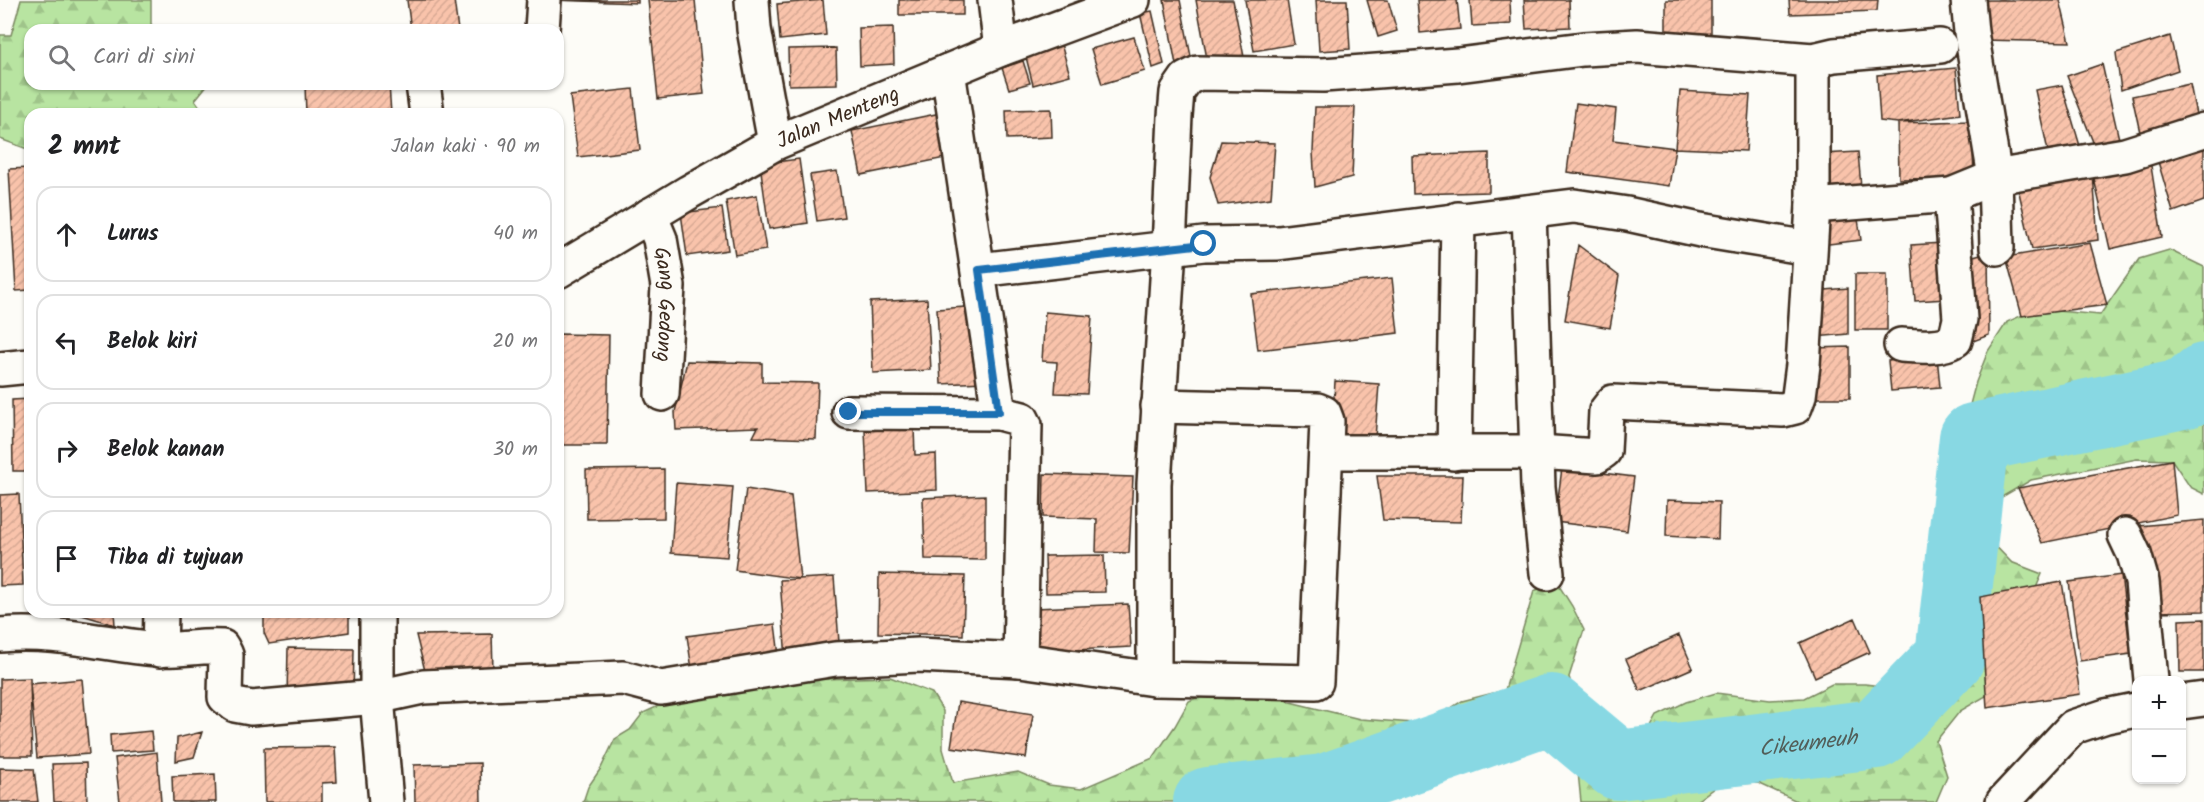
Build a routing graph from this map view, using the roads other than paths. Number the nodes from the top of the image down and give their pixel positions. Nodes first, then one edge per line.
1 (544, 0) edge
2 (752, 0) edge
3 (995, 0) edge
4 (1133, 0) edge
5 (1968, 0) edge
6 (542, 24) edge
7 (1940, 46) dead end
8 (1001, 49) junction
9 (1813, 60) junction
10 (948, 71) junction
11 (424, 90) edge
12 (426, 108) edge
13 (2204, 130) edge
14 (775, 143) junction
15 (1995, 177) junction
16 (1951, 195) junction
17 (1813, 206) junction
18 (1529, 212) junction
19 (650, 216) junction
20 (1458, 219) junction
21 (1169, 248) junction
22 (1809, 248) junction
23 (1997, 248) dead end
24 (564, 267) edge
25 (979, 270) junction
26 (1901, 345) dead end
27 (24, 367) edge
28 (0, 369) edge
29 (662, 394) dead end
30 (1158, 406) junction
31 (849, 412) dead end
32 (999, 412) junction
33 (1326, 452) junction
34 (1538, 452) junction
35 (1454, 453) junction
36 (2125, 535) dead end
37 (1547, 573) dead end
38 (161, 618) edge
39 (377, 618) edge
40 (0, 635) edge
41 (160, 650) junction
42 (1020, 660) junction
43 (2151, 676) edge
44 (1154, 679) junction
45 (377, 697) junction
46 (2204, 699) edge
47 (2186, 701) edge
48 (2132, 711) edge
49 (386, 802) edge
50 (2003, 802) edge

1 - 6 street
2 - 14 street
3 - 8 street
4 - 8 street, Jalan Menteng
5 - 15 street
7 - 9 street
8 - 10 street, Jalan Menteng
9 - 17 street
9 - 21 street
10 - 14 street, Jalan Menteng
10 - 25 street
11 - 12 street
13 - 15 street
14 - 19 street, Jalan Menteng
15 - 16 street
15 - 23 street
16 - 17 street
16 - 26 street
17 - 22 street
18 - 20 street
18 - 22 street
18 - 34 street
19 - 24 street, Jalan Menteng
19 - 29 street, Gang Gedong
20 - 21 street
20 - 35 street
21 - 25 street
21 - 30 street
22 - 34 street
25 - 32 street
27 - 28 street
30 - 33 street
30 - 44 street
31 - 32 street
32 - 42 street
33 - 35 street
33 - 44 street
34 - 35 street
34 - 37 street
36 - 43 street
38 - 41 street
39 - 45 street
40 - 41 street
41 - 45 street
42 - 44 street
42 - 45 street
45 - 49 street
46 - 47 street
48 - 50 street

